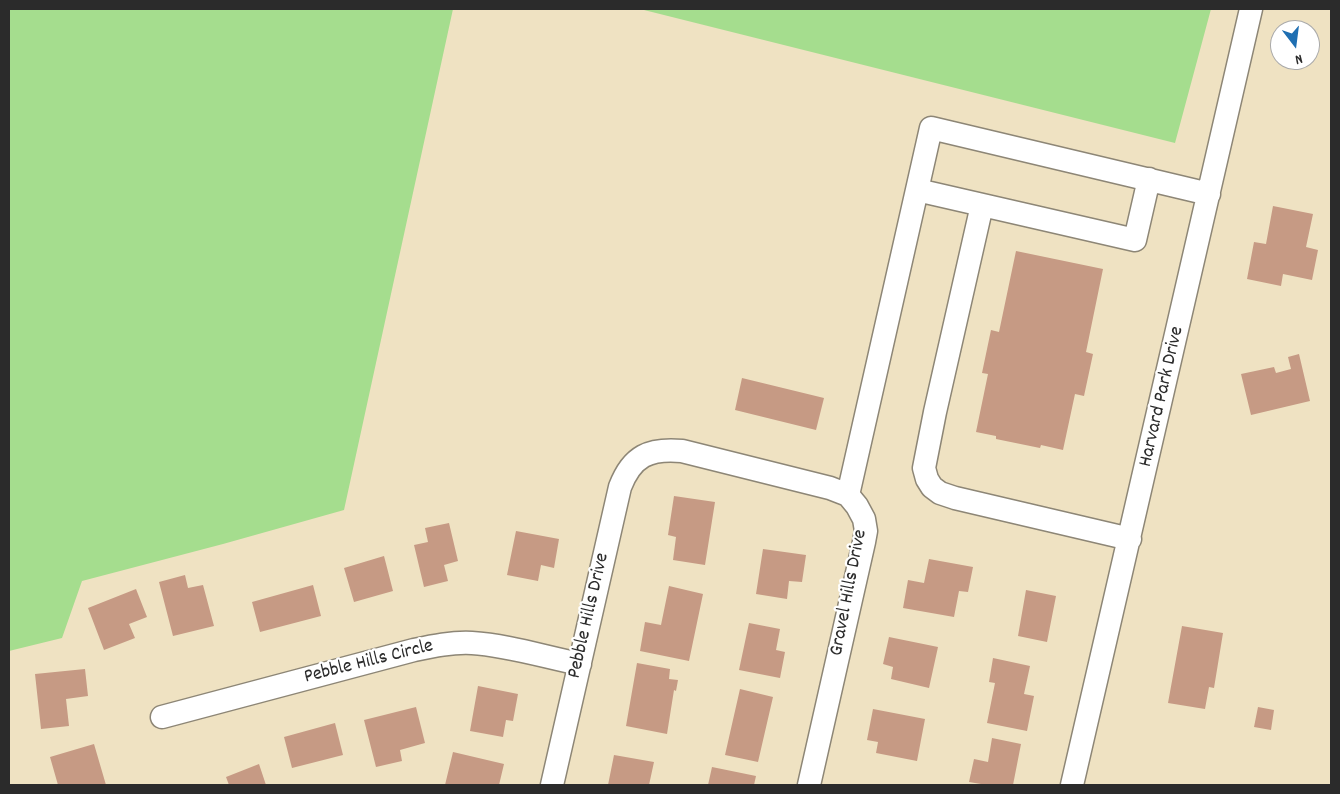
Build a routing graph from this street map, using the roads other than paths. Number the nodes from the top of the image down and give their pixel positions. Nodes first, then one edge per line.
1 (1251, 9) edge
2 (1149, 179) junction
3 (917, 190) junction
4 (1210, 194) junction
5 (982, 205) junction
6 (848, 495) junction
7 (1130, 539) junction
8 (580, 664) junction
9 (162, 717) dead end
10 (552, 785) edge
11 (809, 785) edge
12 (1072, 785) edge

1 - 4 street, Harvard Park Drive
2 - 3 street
2 - 4 street
2 - 5 street
3 - 5 street
3 - 6 street
4 - 7 street, Harvard Park Drive
5 - 7 street
6 - 8 street, Pebble Hills Drive
6 - 11 street, Gravel Hills Drive
7 - 12 street, Harvard Park Drive
8 - 9 street, Pebble Hills Circle
8 - 10 street, Pebble Hills Drive

